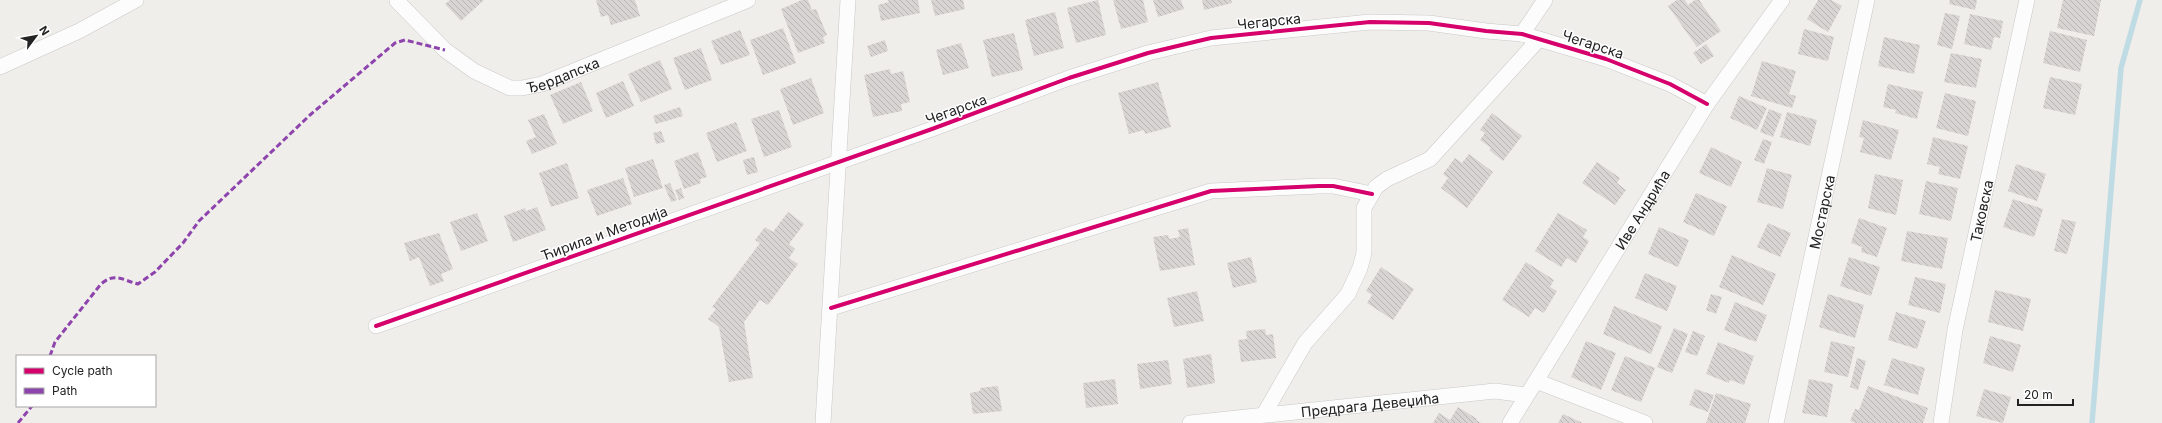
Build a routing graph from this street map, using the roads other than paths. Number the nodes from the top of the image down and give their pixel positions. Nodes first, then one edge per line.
1 (136, 0) edge
2 (748, 0) edge
3 (848, 0) edge
4 (1545, 0) edge
5 (1782, 0) edge
6 (1867, 0) edge
7 (2026, 0) edge
8 (397, 1) dead end
9 (1522, 34) junction
10 (1539, 39) junction
11 (0, 67) edge
12 (1707, 104) junction
13 (839, 162) junction
14 (1372, 194) junction
15 (831, 308) junction
16 (376, 326) dead end
17 (1536, 381) junction
18 (1526, 395) junction
19 (1264, 414) junction
20 (823, 423) edge
21 (1190, 423) edge
22 (1510, 423) edge
23 (1643, 423) edge
24 (1776, 423) edge
25 (1941, 423) edge

1 - 11 street
2 - 8 street, Ђердапска
3 - 13 street
4 - 9 street
5 - 12 street, Иве Андрића
6 - 24 street, Мостарска
7 - 25 street, Таковска
9 - 10 street, Чегарска
9 - 13 street, Чегарска
10 - 12 street, Чегарска
10 - 14 street
12 - 17 street, Иве Андрића
13 - 15 street
13 - 16 street, Ћирила и Методија
14 - 15 street
14 - 19 street
15 - 20 street
17 - 18 street, Иве Андрића
17 - 23 street
18 - 19 street, Предрага Девеџића
18 - 22 street, Иве Андрића
19 - 21 street, Предрага Девеџића

